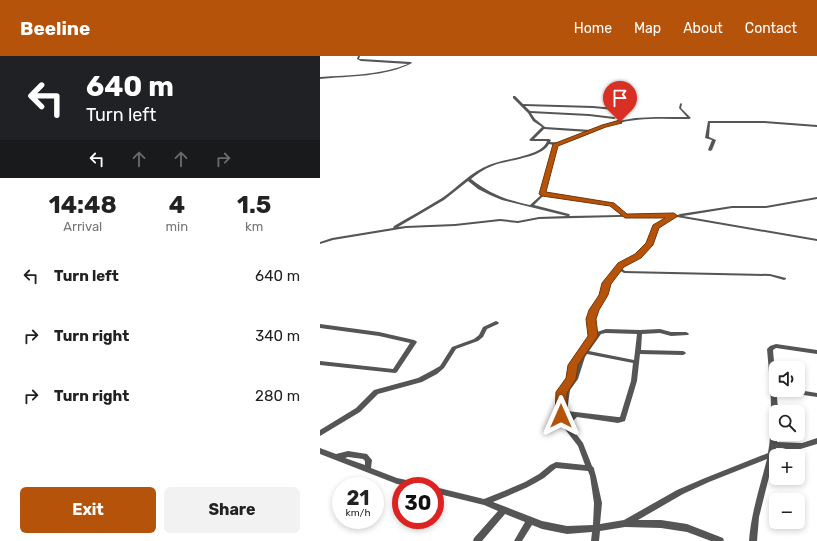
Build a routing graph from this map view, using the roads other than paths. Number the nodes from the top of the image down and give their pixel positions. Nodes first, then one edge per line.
1 (359, 56) edge
2 (320, 78) edge
3 (514, 97) dead end
4 (681, 104) dead end
5 (522, 105) junction
6 (625, 110) dead end
7 (529, 112) junction
8 (614, 118) dead end
9 (817, 126) edge
10 (544, 128) junction
11 (592, 131) junction
12 (548, 143) junction
13 (555, 145) junction
14 (710, 150) dead end
15 (468, 180) junction
16 (542, 194) junction
17 (817, 198) edge
18 (531, 206) junction
19 (625, 216) junction
20 (676, 216) junction
21 (573, 217) junction
22 (391, 229) junction
23 (817, 240) edge
24 (320, 243) edge
25 (619, 268) junction
26 (784, 279) dead end
27 (496, 323) dead end
28 (320, 326) edge
29 (640, 332) junction
30 (686, 334) dead end
31 (586, 352) junction
32 (638, 352) junction
33 (817, 352) edge
34 (683, 353) dead end
35 (773, 361) edge
36 (636, 362) junction
37 (320, 363) edge
38 (805, 393) edge
39 (817, 395) edge
40 (774, 397) edge
41 (563, 413) junction
42 (576, 415) junction
43 (568, 427) junction
44 (320, 433) edge
45 (817, 441) edge
46 (773, 445) junction
47 (805, 445) junction
48 (817, 446) edge
49 (772, 449) edge
50 (793, 449) edge
51 (320, 451) edge
52 (337, 457) junction
53 (769, 457) edge
54 (769, 464) edge
55 (368, 468) junction
56 (591, 468) junction
57 (392, 479) edge
58 (444, 492) edge
59 (484, 502) junction
60 (503, 511) junction
61 (530, 521) junction
62 (625, 523) junction
63 (597, 528) junction
64 (477, 541) edge
65 (518, 541) edge
66 (595, 541) edge
67 (720, 541) edge
68 (752, 541) edge

1 - 2 street
3 - 5 street
4 - 11 street
5 - 6 street
5 - 7 street
7 - 8 street
7 - 10 street
9 - 14 street
10 - 11 street
10 - 12 street
11 - 13 street
12 - 13 street
12 - 15 street
13 - 16 street
15 - 18 street
15 - 22 street
16 - 18 street
16 - 19 street
17 - 20 street
18 - 21 street
19 - 20 street
19 - 21 street
20 - 23 street
20 - 25 street
21 - 22 street
22 - 24 street
25 - 26 street
25 - 41 street
27 - 44 street
28 - 37 street
29 - 30 street
29 - 31 street
29 - 32 street
31 - 36 street
31 - 41 street
32 - 34 street
32 - 36 street
33 - 35 street
36 - 42 street
38 - 39 street
40 - 46 street
41 - 42 street
41 - 43 street
42 - 43 street
43 - 56 street
45 - 47 street
46 - 47 street
46 - 49 street
47 - 48 street
47 - 50 street
51 - 52 street
52 - 55 street
52 - 55 street
53 - 62 street
54 - 68 street
55 - 57 street
56 - 59 street
56 - 63 street
58 - 59 street
59 - 60 street
60 - 61 street
60 - 64 street
61 - 63 street
61 - 65 street
62 - 63 street
62 - 67 street
63 - 66 street

